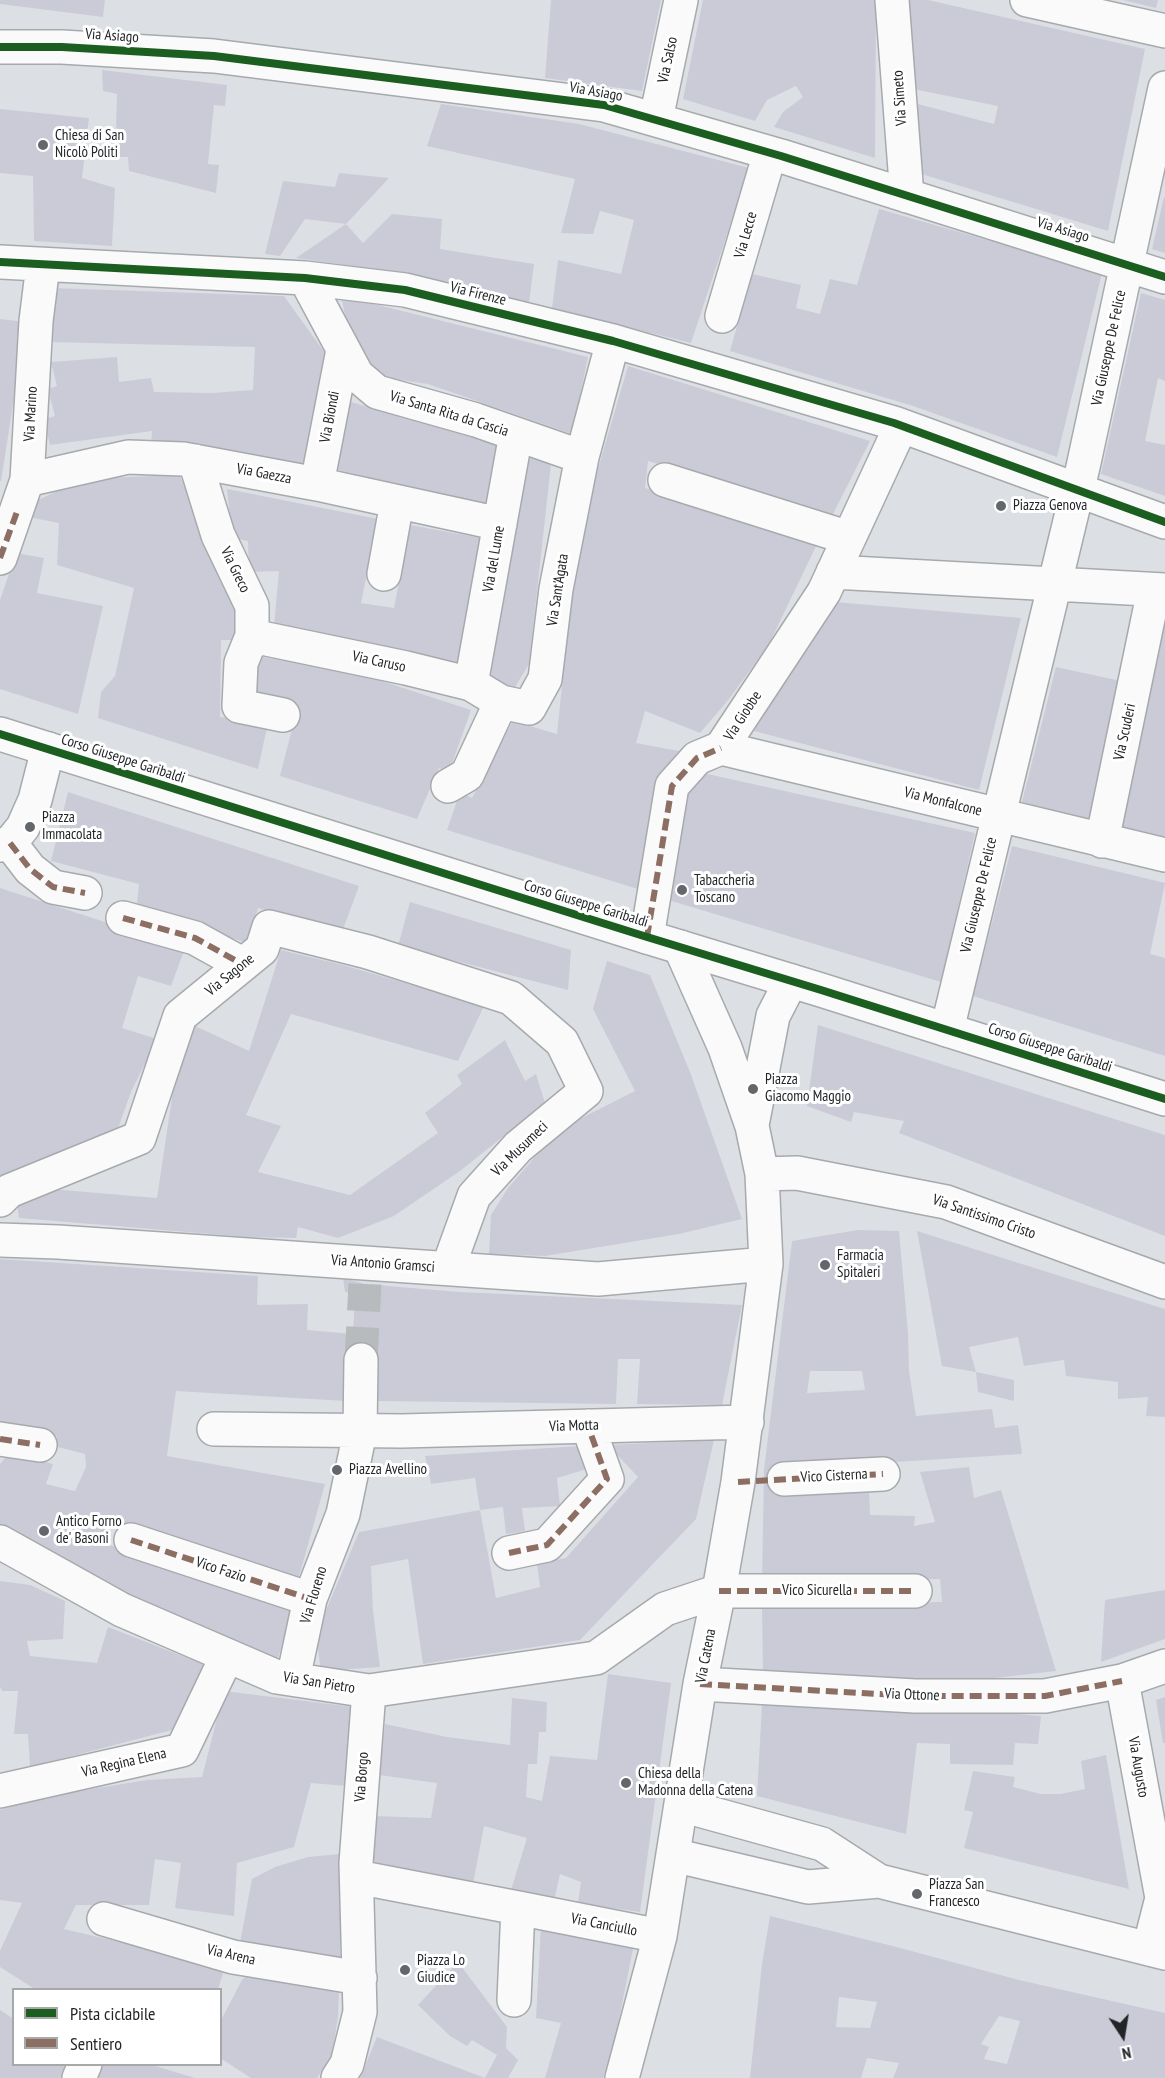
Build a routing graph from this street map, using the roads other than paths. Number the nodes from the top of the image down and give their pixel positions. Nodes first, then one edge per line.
1 (681, 0) edge
2 (892, 0) edge
3 (1027, 0) edge
4 (1165, 31) edge
5 (0, 47) edge
6 (1165, 88) edge
7 (656, 119) junction
8 (770, 153) junction
9 (907, 196) junction
10 (0, 262) edge
11 (43, 265) junction
12 (1126, 266) junction
13 (1165, 277) edge
14 (305, 278) junction
15 (722, 316) dead end
16 (613, 341) junction
17 (343, 351) junction
18 (898, 424) junction
19 (516, 434) junction
20 (582, 457) junction
21 (195, 461) junction
22 (1080, 478) junction
23 (665, 480) dead end
24 (317, 484) junction
25 (15, 496) edge
26 (397, 502) junction
27 (1165, 522) edge
28 (500, 524) junction
29 (849, 538) junction
30 (0, 558) edge
31 (384, 574) dead end
32 (829, 582) junction
33 (1054, 585) junction
34 (1160, 590) edge
35 (252, 636) junction
36 (471, 684) junction
37 (501, 702) junction
38 (283, 715) dead end
39 (0, 734) edge
40 (721, 748) junction
41 (48, 749) junction
42 (448, 786) dead end
43 (998, 815) junction
44 (1102, 841) junction
45 (5, 844) edge
46 (1165, 855) edge
47 (86, 893) dead end
48 (123, 918) dead end
49 (647, 938) junction
50 (680, 948) junction
51 (242, 964) junction
52 (791, 981) junction
53 (947, 1030) junction
54 (562, 1042) joint
55 (1165, 1099) edge
56 (752, 1126) junction
57 (762, 1174) junction
58 (0, 1200) edge
59 (0, 1240) edge
60 (766, 1264) junction
61 (448, 1268) junction
62 (1165, 1282) edge
63 (361, 1360) tunnel mouth
64 (747, 1422) junction
65 (588, 1426) junction
66 (213, 1429) dead end
67 (360, 1432) junction
68 (0, 1439) edge
69 (40, 1445) dead end
70 (883, 1473) dead end
71 (762, 1480) junction
72 (131, 1540) dead end
73 (0, 1542) edge
74 (509, 1553) dead end
75 (915, 1591) dead end
76 (719, 1592) junction
77 (310, 1599) junction
78 (227, 1656) junction
79 (596, 1658) joint
80 (1165, 1666) edge
81 (293, 1679) junction
82 (1122, 1680) junction
83 (700, 1684) junction
84 (369, 1691) junction
85 (0, 1791) edge
86 (681, 1805) junction
87 (673, 1855) junction
88 (357, 1870) junction
89 (879, 1881) junction
90 (533, 1911) junction
91 (104, 1919) dead end
92 (660, 1936) junction
93 (1157, 1951) edge
94 (360, 1978) junction
95 (514, 2000) dead end
96 (338, 2078) edge
97 (622, 2078) edge

1 - 7 street, Via Salso
2 - 9 street, Via Simeto
3 - 4 street
5 - 7 street, Via Asiago
6 - 12 street, Via Giuseppe De Felice
7 - 8 street, Via Asiago
8 - 9 street, Via Asiago
8 - 15 street, Via Lecce
9 - 12 street, Via Asiago
10 - 11 street, Via Firenze
11 - 14 street, Via Firenze
11 - 25 street, Via Marino
12 - 13 street, Via Asiago
12 - 22 street, Via Giuseppe De Felice
14 - 16 street, Via Firenze
14 - 17 street, Via Santa Rita da Cascia
16 - 18 street, Via Firenze
16 - 20 street, Via Sant'Agata
17 - 19 street, Via Santa Rita da Cascia
17 - 24 street, Via Biondi
18 - 22 street, Via Firenze
18 - 29 street, Via Giobbe
19 - 20 street, Via Santa Rita da Cascia
19 - 28 street, Via del Lume
20 - 37 street, Via Sant'Agata
21 - 24 street, Via Gaezza
21 - 25 street, Via Gaezza
21 - 35 street, Via Greco
22 - 27 street, Via Firenze
22 - 33 street, Via Giuseppe De Felice
23 - 29 street
24 - 26 street, Via Gaezza
25 - 30 street, Via Marino
26 - 28 street, Via Gaezza
26 - 31 street
28 - 36 street, Via del Lume
29 - 32 street, Via Giobbe
32 - 33 street
32 - 40 street, Via Giobbe
33 - 34 street
33 - 43 street, Via Giuseppe De Felice
34 - 44 street, Via Scuderi
35 - 36 street, Via Caruso
35 - 38 street, Via Greco
36 - 37 street, Via Caruso
37 - 42 street
39 - 41 street, Corso Giuseppe Garibaldi
40 - 43 street, Via Monfalcone
40 - 49 street, Via Giobbe
41 - 45 street
41 - 49 street, Corso Giuseppe Garibaldi
43 - 44 street, Via Monfalcone
43 - 53 street, Via Giuseppe De Felice
44 - 46 street, Via Monfalcone
45 - 47 street
48 - 51 street
49 - 50 street, Corso Giuseppe Garibaldi
50 - 52 street, Corso Giuseppe Garibaldi
50 - 56 street, Via Catena
51 - 54 street, Via Sagone
51 - 58 street, Via Sagone
52 - 53 street, Corso Giuseppe Garibaldi
52 - 56 street
53 - 55 street, Corso Giuseppe Garibaldi
54 - 61 street, Via Musumeci
56 - 57 street, Via Catena
57 - 60 street, Via Catena
57 - 62 street, Via Santissimo Cristo
59 - 61 street, Via Antonio Gramsci
60 - 61 street, Via Antonio Gramsci
60 - 64 street, Via Catena
63 - 67 street, Via Floreno
64 - 65 street, Via Motta
64 - 71 street, Via Catena
65 - 67 street, Via Motta
65 - 74 street
66 - 67 street, Via Motta
67 - 77 street, Via Floreno
68 - 69 street
70 - 71 street, Vico Cisterna
71 - 76 street, Via Catena
72 - 77 street, Vico Fazio
73 - 78 street, Via San Pietro
75 - 76 street, Vico Sicurella
76 - 79 street, Vico Sicurella
76 - 83 street, Via Catena
77 - 81 street, Via Floreno
78 - 81 street, Via San Pietro
78 - 85 street, Via Regina Elena
79 - 84 street, Via San Pietro
80 - 82 street
81 - 84 street, Via San Pietro
82 - 83 street, Via Ottone
82 - 93 street, Via Augusto
83 - 86 street, Via Catena
84 - 88 street, Via Borgo
86 - 87 street, Via Catena
86 - 89 street
87 - 89 street
87 - 92 street, Via Catena
88 - 90 street, Via Canciullo
88 - 94 street, Via Borgo
89 - 93 street
90 - 92 street, Via Canciullo
90 - 95 street
91 - 94 street, Via Arena
92 - 97 street, Via Catena
94 - 96 street, Via Borgo

